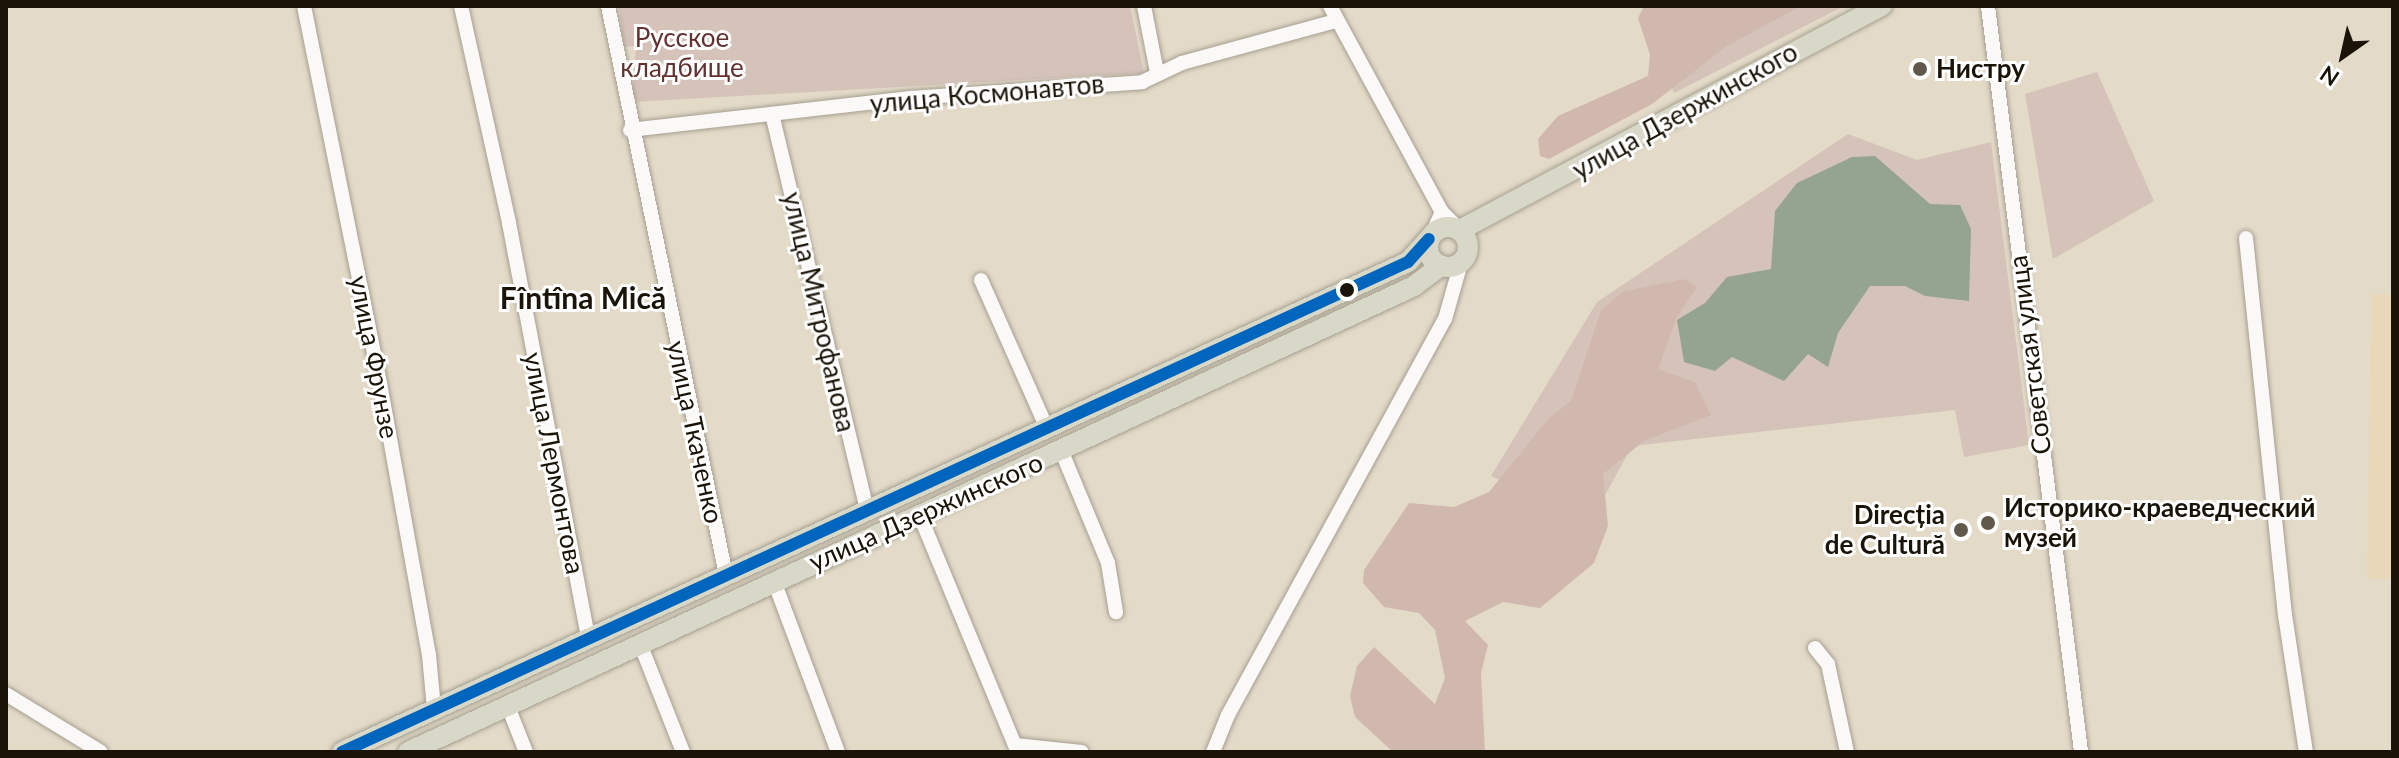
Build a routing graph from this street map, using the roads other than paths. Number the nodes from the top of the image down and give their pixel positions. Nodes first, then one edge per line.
1 (304, 6) edge
2 (461, 6) edge
3 (608, 6) edge
4 (1144, 6) edge
5 (1330, 6) edge
6 (1882, 6) edge
7 (1988, 6) edge
8 (1336, 21) junction
9 (1157, 72) junction
10 (772, 114) junction
11 (630, 130) junction
12 (1442, 212) junction
13 (1431, 237) junction
14 (1464, 237) junction
15 (2246, 238) dead end
16 (1451, 265) junction
17 (981, 280) dead end
18 (1047, 428) junction
19 (1061, 450) junction
20 (867, 510) junction
21 (920, 516) junction
22 (726, 575) junction
23 (774, 581) junction
24 (1116, 612) dead end
25 (588, 638) junction
26 (641, 646) junction
27 (1815, 648) dead end
28 (6, 694) edge
29 (507, 704) junction
30 (434, 709) junction
31 (374, 745) edge
32 (1014, 749) edge
33 (101, 752) edge
34 (342, 752) edge
35 (408, 752) edge
36 (526, 752) edge
37 (683, 752) edge
38 (838, 752) edge
39 (1082, 752) edge
40 (1213, 752) edge
41 (1847, 752) edge
42 (2081, 752) edge
43 (2306, 752) edge

1 - 30 street, улица Фрунзе
2 - 25 street, улица Лермонтова
3 - 11 street, улица Ткаченко
4 - 9 street
5 - 8 street
6 - 14 highway, улица Дзержинского
7 - 42 street, Советская улица
8 - 9 street, улица Космонавтов
8 - 12 street
9 - 10 street, улица Космонавтов
10 - 11 street, улица Космонавтов
10 - 20 street, улица Митрофанова
11 - 22 street, улица Ткаченко
12 - 13 street
12 - 14 street
13 - 14 highway
13 - 16 highway
13 - 18 highway, улица Дзержинского
14 - 16 highway
15 - 43 street
16 - 19 highway, улица Дзержинского
16 - 40 street
17 - 18 street
18 - 20 highway, улица Дзержинского
19 - 21 highway, улица Дзержинского
19 - 24 street
20 - 22 highway, улица Дзержинского
21 - 23 highway, улица Дзержинского
21 - 32 street
22 - 25 highway, улица Дзержинского
23 - 26 highway, улица Дзержинского
23 - 38 street
25 - 30 highway, улица Дзержинского
26 - 29 highway, улица Дзержинского
26 - 37 street
27 - 41 street
28 - 33 street
29 - 35 highway, улица Дзержинского
29 - 36 street
30 - 31 highway, улица Дзержинского
31 - 34 highway, улица Дзержинского
32 - 39 street

